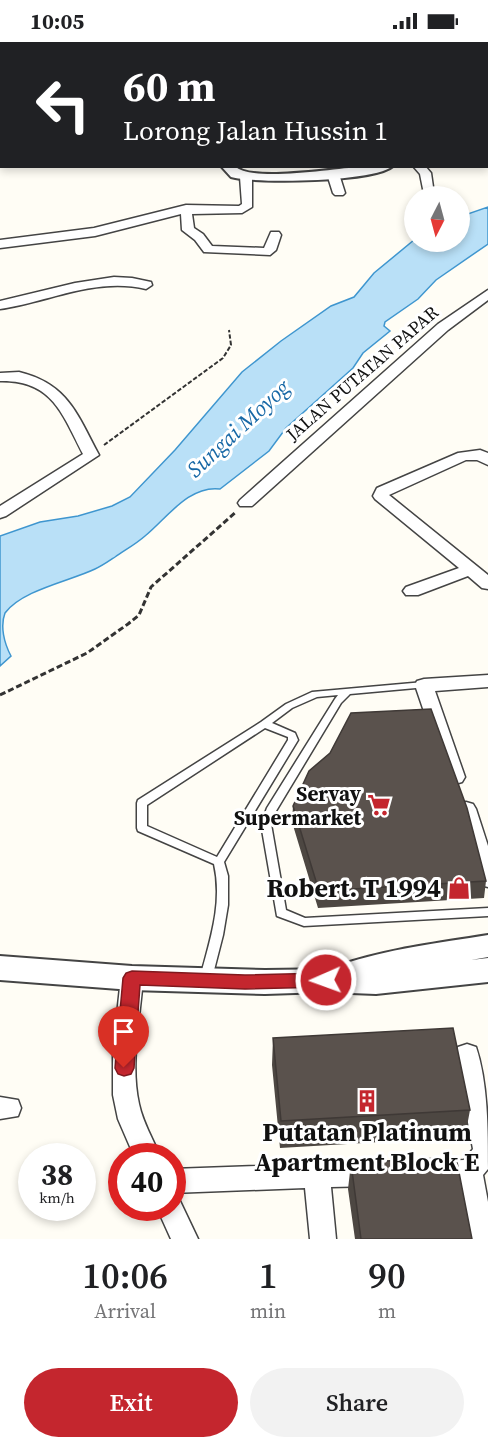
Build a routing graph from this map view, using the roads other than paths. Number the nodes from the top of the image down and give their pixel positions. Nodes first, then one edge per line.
1 (230, 168) edge
2 (373, 168) edge
3 (420, 168) edge
4 (333, 174) junction
5 (246, 177) junction
6 (427, 186) edge
7 (339, 193) dead end
8 (186, 209) junction
9 (275, 235) dead end
10 (0, 244) edge
11 (146, 285) dead end
12 (488, 294) edge
13 (0, 306) edge
14 (0, 377) edge
15 (488, 460) edge
16 (246, 503) road end
17 (0, 513) edge
18 (470, 570) junction
19 (488, 584) edge
20 (412, 591) dead end
21 (488, 681) edge
22 (424, 685) junction
23 (347, 692) junction
24 (264, 724) junction
25 (273, 773) junction
26 (291, 778) junction
27 (481, 832) edge
28 (219, 862) junction
29 (488, 879) edge
30 (488, 912) edge
31 (488, 946) edge
32 (1, 968) edge
33 (488, 970) edge
34 (132, 978) junction
35 (326, 980) junction
36 (206, 982) junction
37 (467, 1053) dead end
38 (141, 1143) edge
39 (487, 1151) edge
40 (470, 1172) junction
41 (317, 1176) junction
42 (186, 1181) edge
43 (176, 1221) edge
44 (185, 1239) edge
45 (323, 1239) edge
46 (481, 1239) edge

1 - 5 street
2 - 4 street
3 - 6 street
4 - 5 street
4 - 7 street
5 - 8 street
8 - 9 street
8 - 10 street
11 - 13 street
12 - 16 street, JALAN PUTATAN PAPAR
14 - 17 street
15 - 18 street
18 - 19 street
18 - 20 street
21 - 22 street
22 - 23 lane
22 - 27 street
23 - 24 lane
23 - 26 lane
24 - 25 lane
24 - 28 lane
25 - 26 lane
25 - 28 lane
26 - 30 lane
27 - 29 street
28 - 36 lane
31 - 35 street
32 - 34 street
33 - 35 street
34 - 36 street
34 - 38 street
35 - 36 street
37 - 39 street
39 - 40 street
40 - 41 street
40 - 46 street
41 - 42 street
41 - 45 street
43 - 44 street

